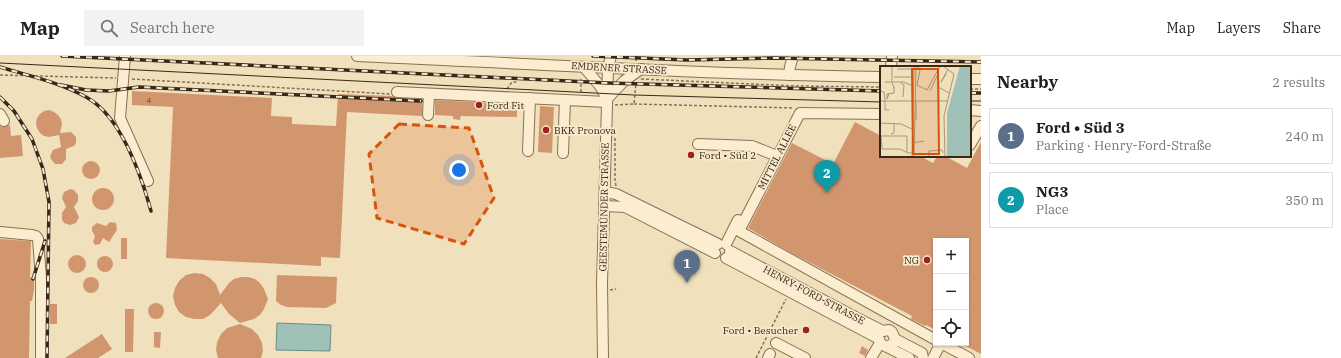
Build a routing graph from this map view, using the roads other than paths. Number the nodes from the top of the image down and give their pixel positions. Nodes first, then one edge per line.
1 (125, 56) edge
2 (357, 56) edge
3 (611, 56) edge
4 (793, 56) edge
5 (892, 56) edge
6 (559, 61) edge
7 (891, 66) edge
8 (583, 67) junction
9 (608, 68) junction
10 (641, 69) junction
11 (789, 75) junction
12 (880, 77) edge
13 (971, 78) edge
14 (981, 79) edge
15 (394, 93) road end
16 (429, 94) junction
17 (530, 98) junction
18 (565, 100) junction
19 (610, 101) junction
20 (880, 109) edge
21 (971, 110) edge
22 (981, 111) edge
23 (880, 114) edge
24 (428, 115) dead end
25 (981, 126) edge
26 (971, 143) edge
27 (698, 144) dead end
28 (528, 151) dead end
29 (563, 153) dead end
30 (772, 154) junction
31 (148, 181) dead end
32 (605, 192) junction
33 (605, 206) junction
34 (0, 232) edge
35 (723, 250) junction
36 (933, 338) edge
37 (885, 340) junction
38 (776, 343) dead end
39 (939, 346) edge
40 (948, 346) edge
41 (971, 355) edge
42 (41, 358) edge
43 (603, 358) edge
44 (805, 358) edge
45 (871, 358) edge
46 (909, 358) edge
47 (923, 358) edge
48 (933, 358) edge

1 - 31 street
2 - 6 street, EMDENER STRASSE
3 - 9 street, GEESTEMÜNDER STRASSE
4 - 11 street
5 - 7 street
6 - 8 street, EMDENER STRASSE
8 - 9 street, EMDENER STRASSE
8 - 19 street
9 - 10 street, EMDENER STRASSE
9 - 19 street, GEESTEMÜNDER STRASSE
10 - 11 street, EMDENER STRASSE
10 - 19 street
11 - 12 street, EMDENER STRASSE
13 - 14 street
15 - 16 street
16 - 17 street
16 - 24 street
17 - 18 street
17 - 28 street
18 - 19 street
18 - 29 street
19 - 32 street, GEESTEMÜNDER STRASSE
20 - 30 street
21 - 22 street
23 - 36 street, MITTEL ALLEE
25 - 26 street
27 - 30 street
30 - 35 street
32 - 33 street, GEESTEMÜNDER STRASSE
32 - 35 street, HENRY-FORD-STRASSE
33 - 35 street, HENRY-FORD-STRASSE
33 - 43 street, GEESTEMÜNDER STRASSE
34 - 42 street
35 - 37 street, HENRY-FORD-STRASSE
37 - 45 street
37 - 46 street, HENRY-FORD-STRASSE
37 - 47 street, HENRY-FORD-STRASSE
38 - 44 street
39 - 48 street
40 - 41 street

